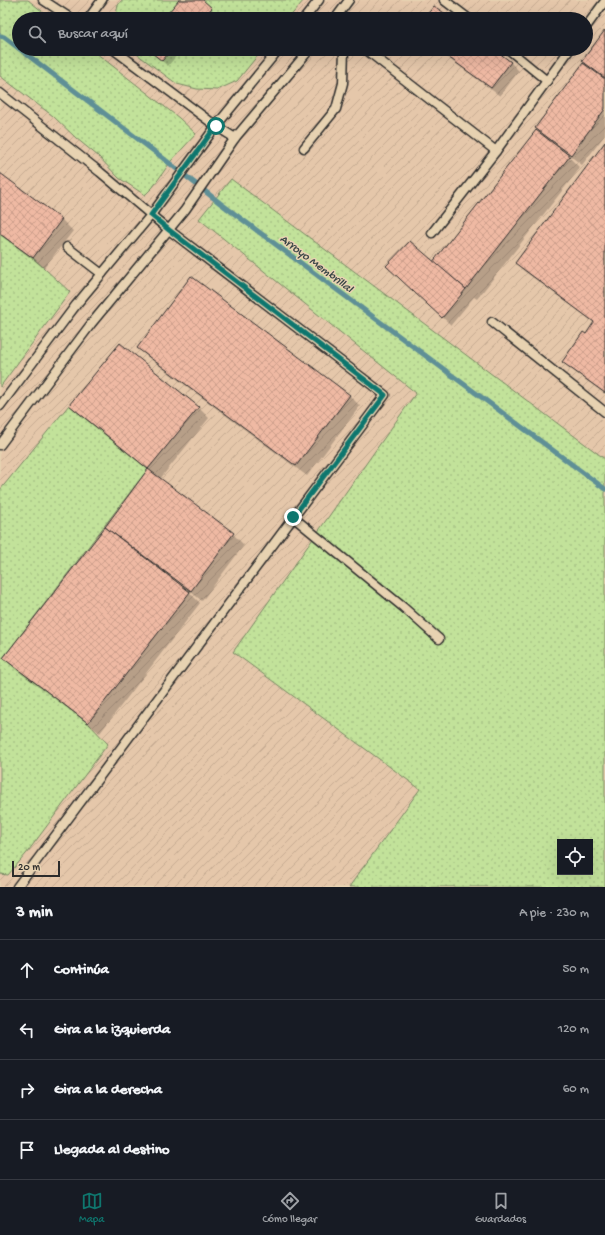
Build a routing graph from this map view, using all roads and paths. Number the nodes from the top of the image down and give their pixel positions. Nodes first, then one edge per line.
1 (43, 0) edge
2 (102, 0) edge
3 (319, 0) edge
4 (349, 0) edge
5 (444, 0) edge
6 (605, 1) edge
7 (61, 12) edge
8 (93, 12) edge
9 (310, 12) edge
10 (340, 12) edge
11 (460, 12) edge
12 (593, 17) edge
13 (122, 56) edge
14 (273, 56) edge
15 (304, 56) edge
16 (344, 56) edge
17 (374, 56) edge
18 (517, 56) edge
19 (565, 56) edge
20 (547, 81) junction
21 (0, 93) edge
22 (216, 126) junction
23 (236, 138) junction
24 (304, 148) dead end
25 (496, 151) junction
26 (151, 215) junction
27 (169, 230) junction
28 (432, 233) dead end
29 (66, 247) dead end
30 (102, 274) junction
31 (492, 322) dead end
32 (0, 406) edge
33 (605, 412) edge
34 (0, 445) edge
35 (293, 517) junction
36 (439, 639) dead end
37 (17, 887) edge

1 - 7 lane
2 - 8 lane
3 - 9 lane
4 - 10 lane
5 - 11 lane
6 - 12 lane
13 - 22 lane
14 - 22 lane
15 - 23 lane
16 - 24 lane
17 - 25 lane
18 - 20 lane
19 - 20 lane
20 - 25 lane
21 - 26 lane
22 - 23 lane
22 - 26 lane
23 - 27 lane
25 - 28 lane
26 - 27 lane
26 - 30 lane
27 - 34 lane
27 - 35 lane
29 - 30 lane
30 - 32 lane
31 - 33 lane
35 - 36 lane
35 - 37 lane

